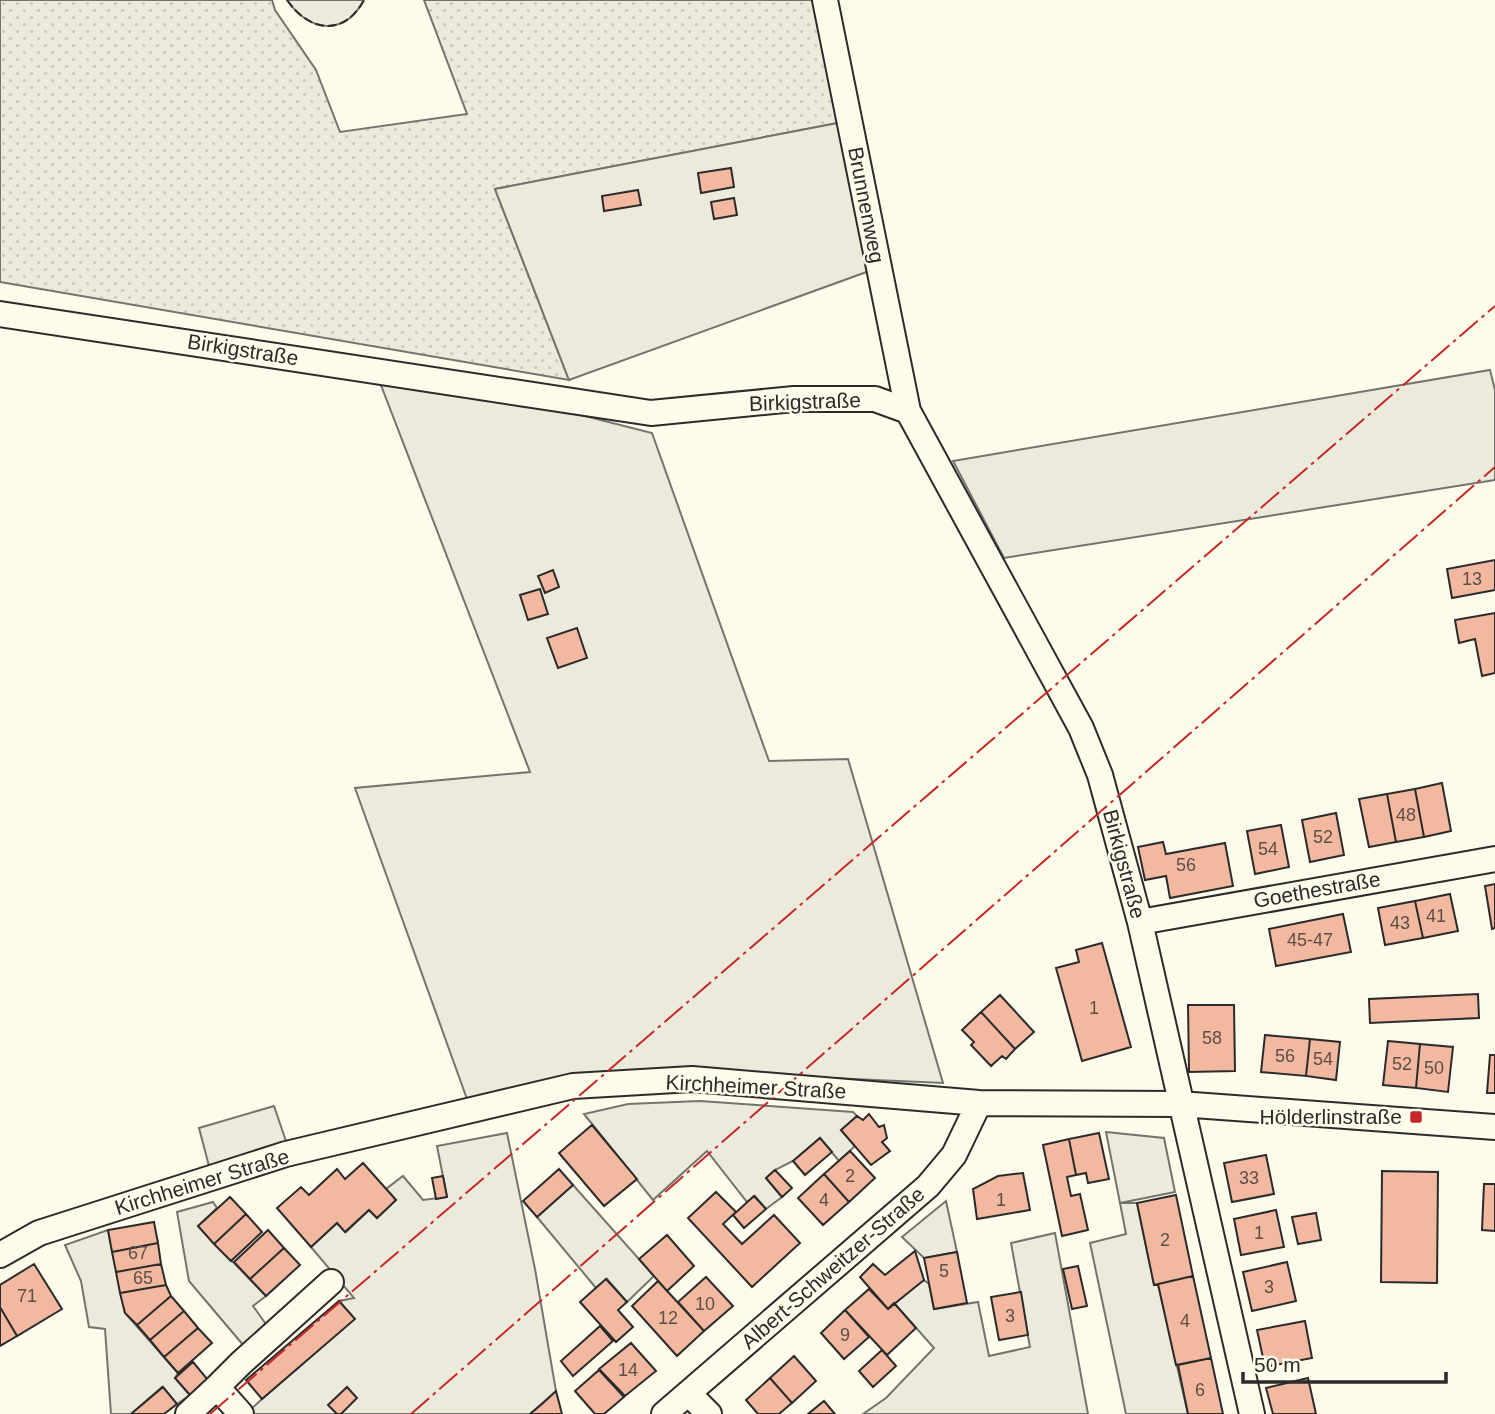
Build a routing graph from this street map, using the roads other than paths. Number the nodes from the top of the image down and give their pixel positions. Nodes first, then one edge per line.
1 (825, 0) edge
2 (0, 314) edge
3 (908, 411) junction
4 (1495, 859) edge
5 (1140, 922) junction
6 (979, 1103) junction
7 (1180, 1104) junction
8 (1495, 1127) edge
9 (0, 1255) edge
10 (331, 1282) dead end
11 (217, 1387) junction
12 (688, 1394) junction
13 (187, 1414) edge
14 (241, 1414) edge
15 (664, 1414) edge
16 (709, 1414) edge
17 (1252, 1414) edge

1 - 3 street, Brunnenweg
2 - 3 street, Birkigstraße
3 - 5 street, Birkigstraße
4 - 5 street, Goethestraße
5 - 7 street, Birkigstraße
6 - 7 street, Kirchheimer Straße
6 - 9 street, Kirchheimer Straße
6 - 12 street, Albert-Schweitzer-Straße
7 - 8 street, Kirchheimer Straße
7 - 17 street, Birkigstraße
10 - 11 street
11 - 13 street
11 - 14 street
12 - 15 street, Albert-Schweitzer-Straße
12 - 16 street

